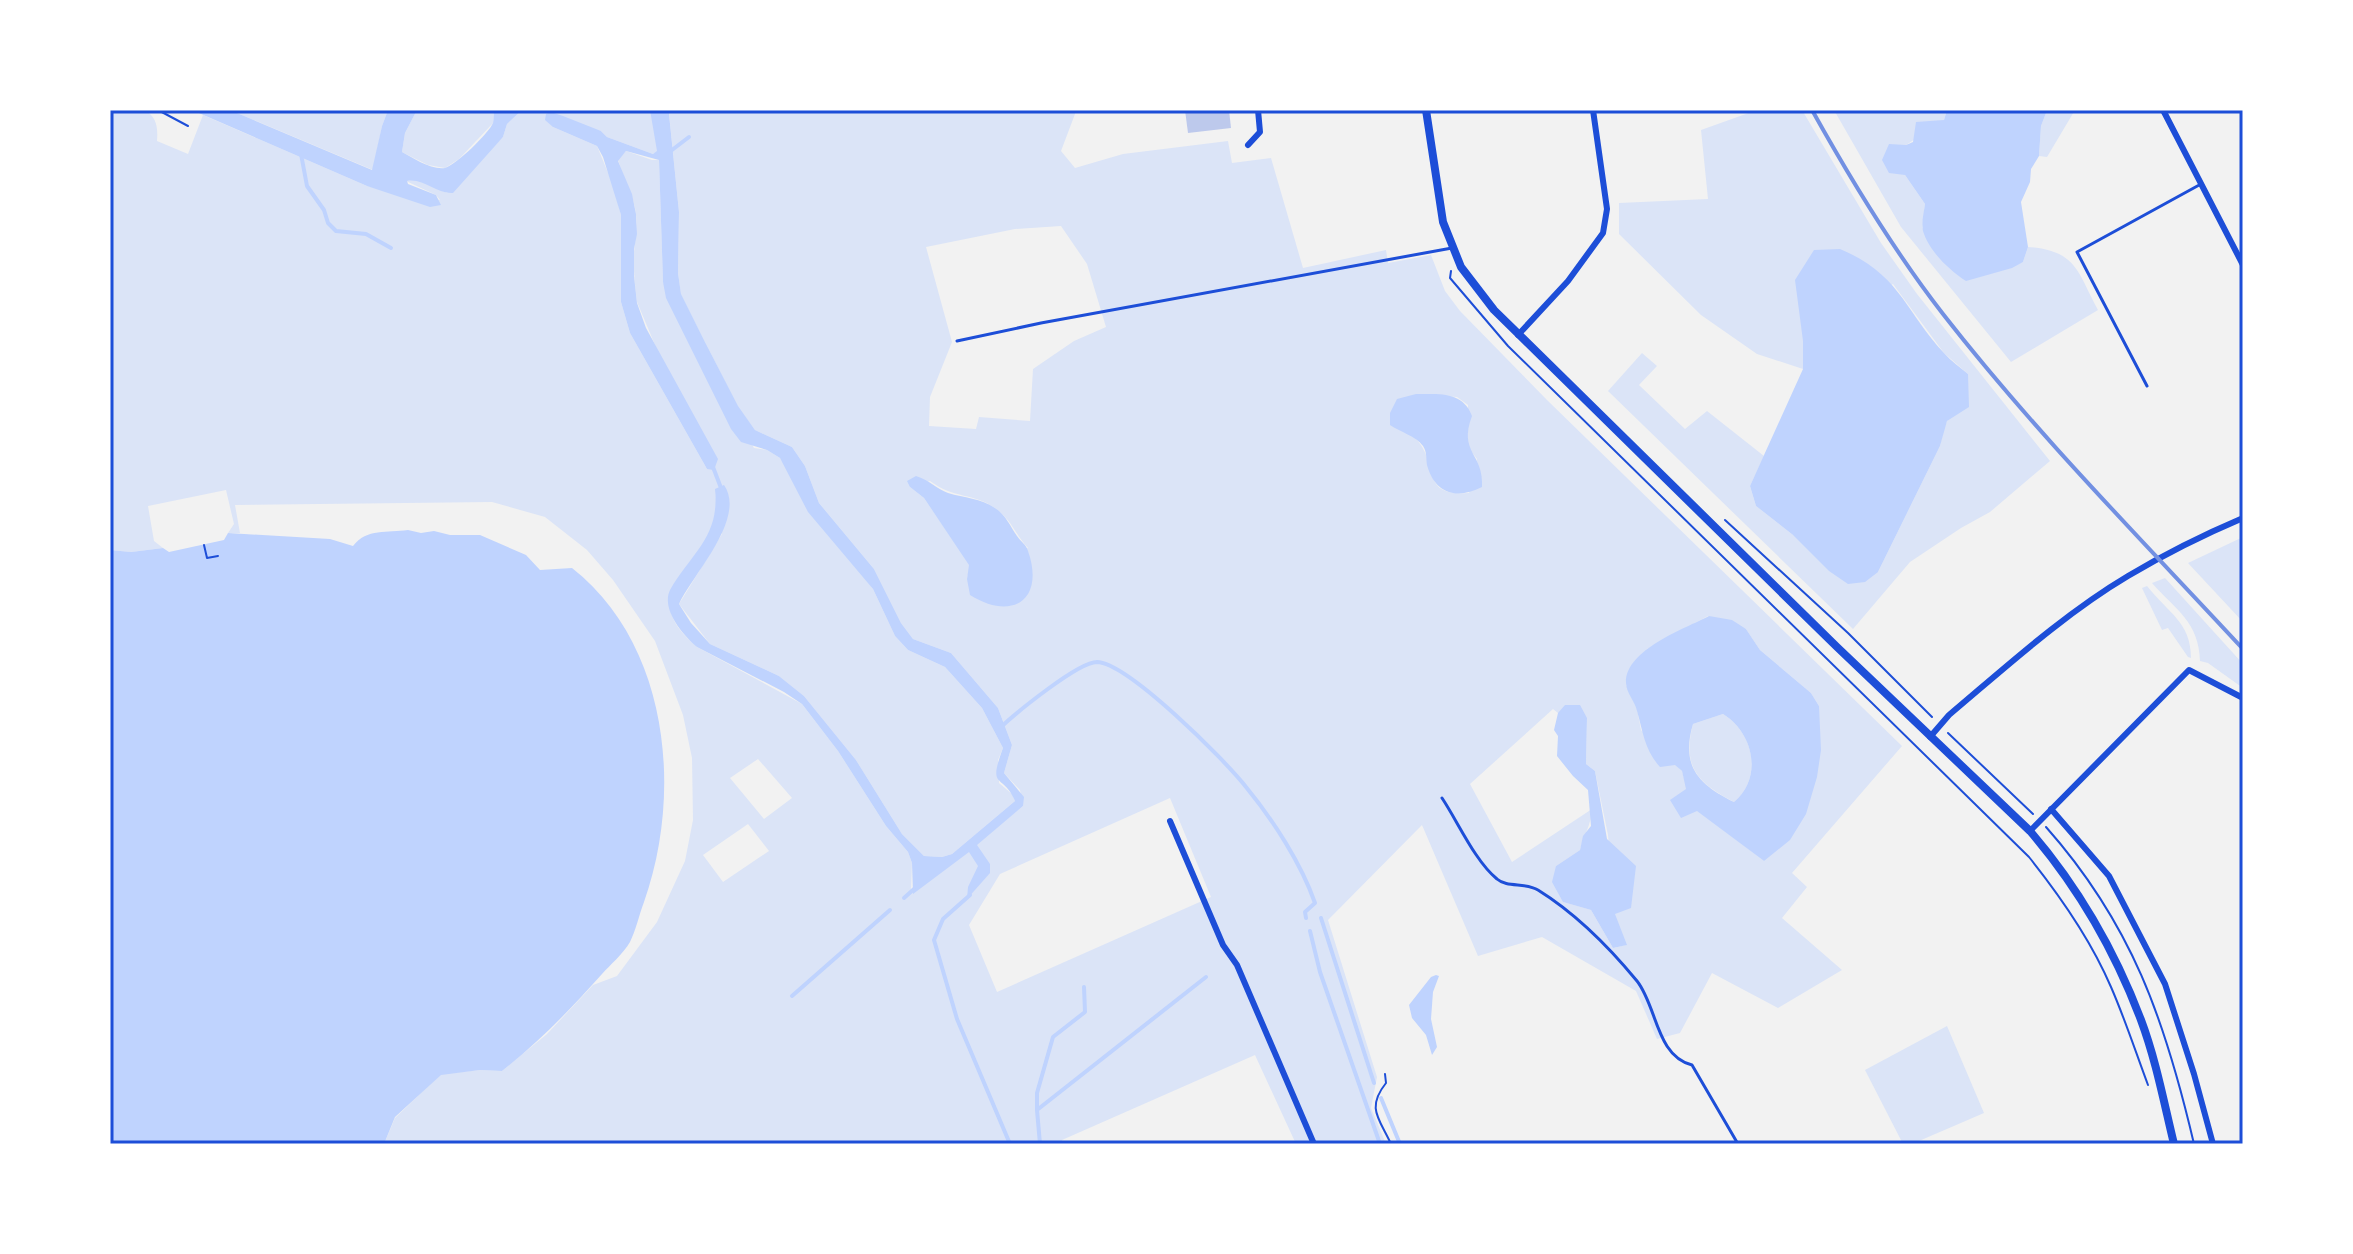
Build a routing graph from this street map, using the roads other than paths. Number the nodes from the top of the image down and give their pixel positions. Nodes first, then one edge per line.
1 (1258, 110) edge
2 (1426, 110) edge
3 (1593, 110) edge
4 (2163, 110) edge
5 (1248, 145) dead end
6 (2201, 184) junction
7 (1452, 248) junction
8 (2243, 265) edge
9 (1518, 335) junction
10 (957, 341) dead end
11 (2147, 386) dead end
12 (2243, 518) edge
13 (2243, 698) edge
14 (1930, 737) junction
15 (1442, 798) dead end
16 (2051, 809) junction
17 (1170, 821) dead end
18 (2030, 831) junction
19 (1314, 1144) edge
20 (1738, 1144) edge
21 (2174, 1144) edge
22 (2213, 1144) edge

1 - 5 street
2 - 7 main road
3 - 9 street
4 - 6 street
6 - 8 street
6 - 11 lane
7 - 9 main road
7 - 10 lane
9 - 14 main road
12 - 14 street
13 - 16 street
14 - 18 main road
15 - 20 lane
16 - 18 street
16 - 22 street
17 - 19 street
18 - 21 main road

